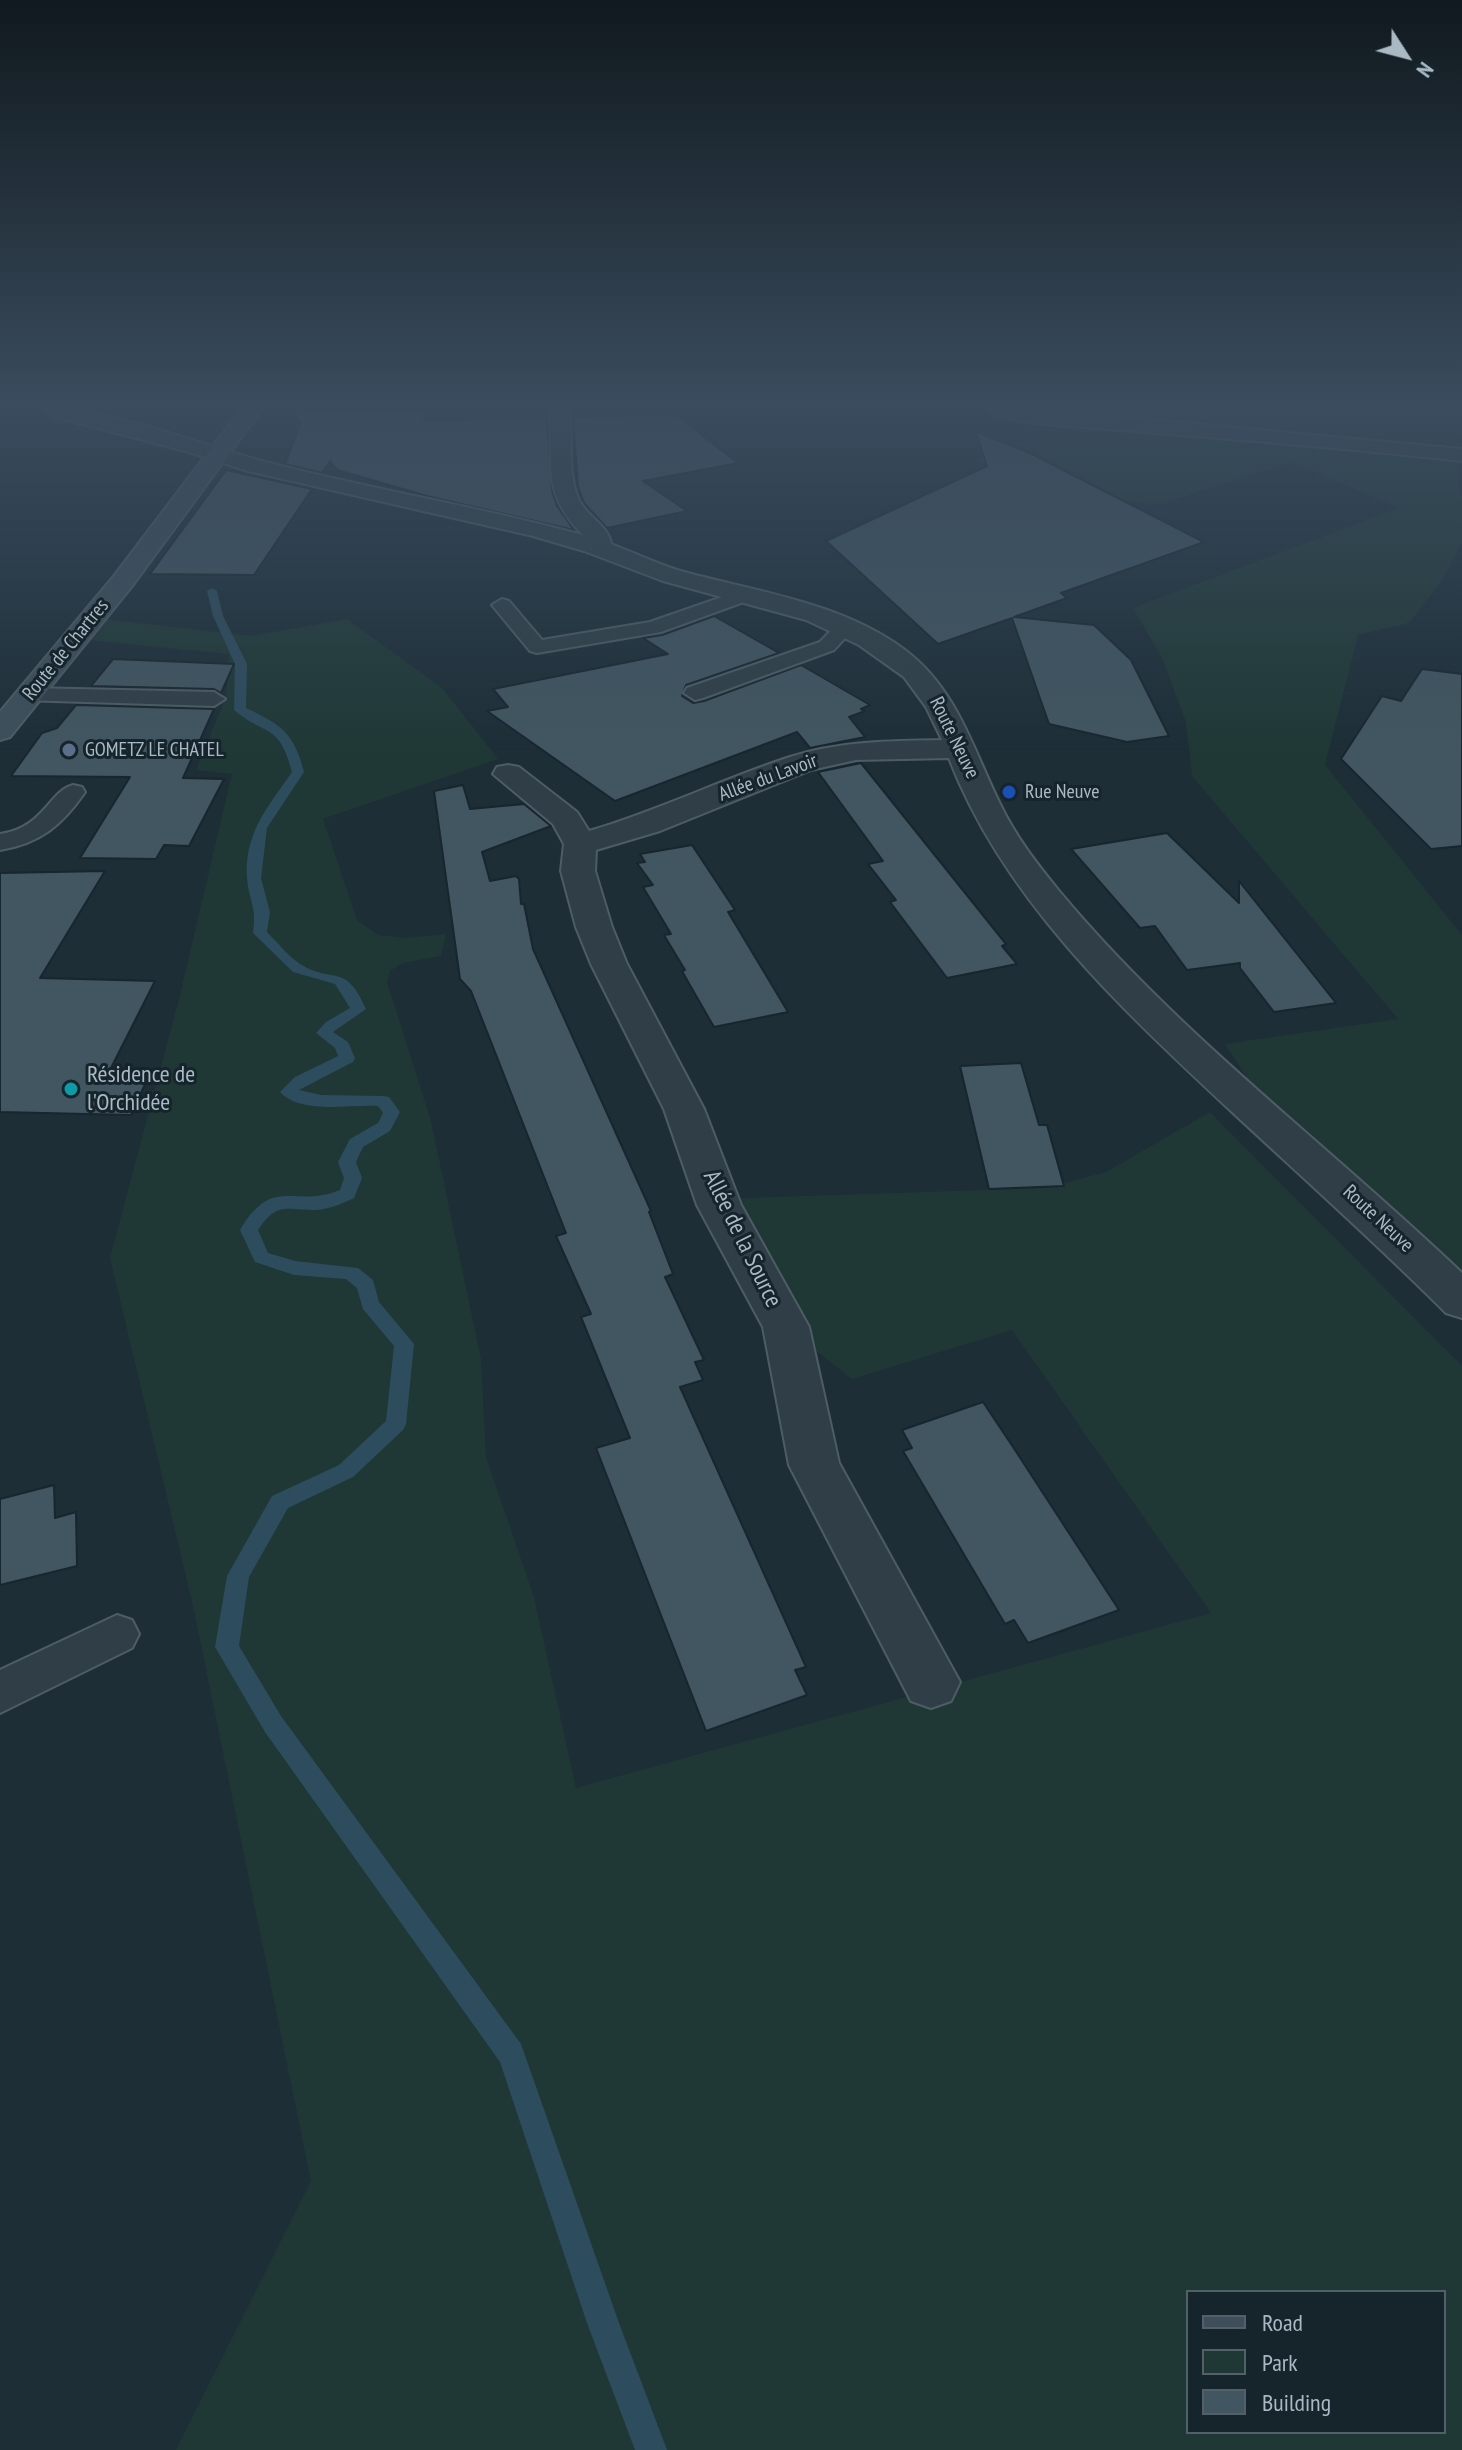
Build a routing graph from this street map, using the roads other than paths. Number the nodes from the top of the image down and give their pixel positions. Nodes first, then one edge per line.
1 (149, 523) edge
2 (161, 523) edge
3 (499, 523) edge
4 (585, 523) edge
5 (599, 548) junction
6 (745, 595) junction
7 (502, 605) dead end
8 (846, 626) junction
9 (695, 693) dead end
10 (29, 695) junction
11 (214, 699) dead end
12 (0, 701) edge
13 (0, 731) edge
14 (963, 749) junction
15 (508, 774) dead end
16 (73, 792) dead end
17 (0, 842) edge
18 (580, 844) junction
19 (1462, 1301) edge
20 (117, 1634) dead end
21 (931, 1682) dead end
22 (0, 1692) edge

1 - 12 main road, Route de Chartres
2 - 10 main road, Route de Chartres
3 - 5 street, Route Neuve
4 - 5 street
5 - 6 street, Route Neuve
6 - 7 lane
6 - 8 street, Route Neuve
8 - 9 lane
8 - 14 street, Route Neuve
10 - 11 lane
10 - 13 main road, Route de Chartres
14 - 18 street, Allée du Lavoir
14 - 19 street, Route Neuve
15 - 18 street
16 - 17 lane
18 - 21 street, Allée de la Source
20 - 22 lane

